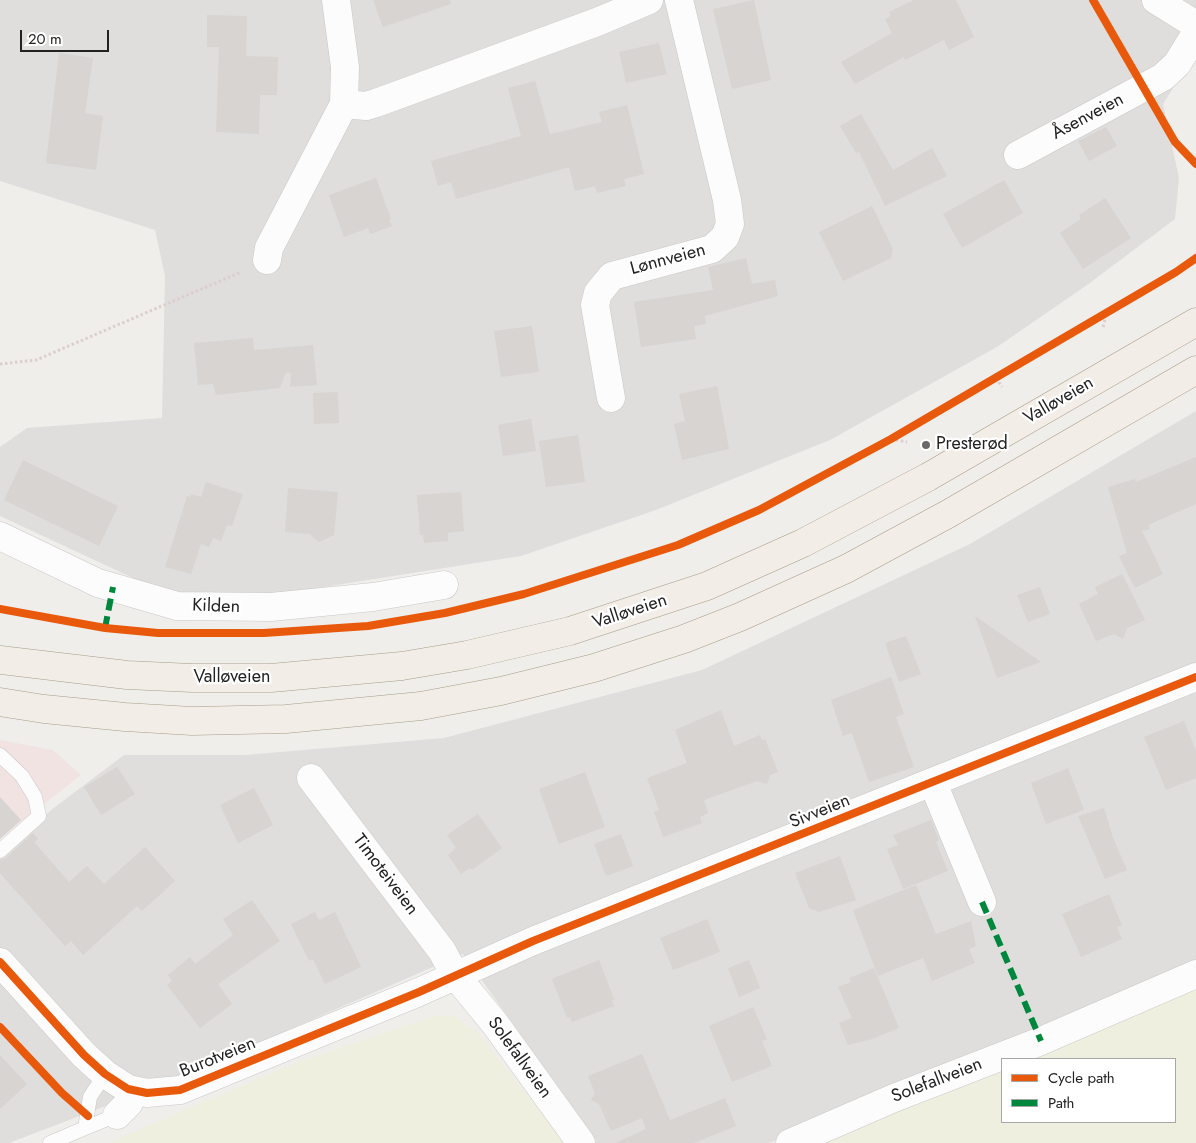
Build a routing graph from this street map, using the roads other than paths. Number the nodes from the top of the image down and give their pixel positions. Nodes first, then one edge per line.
1 (336, 0) edge
2 (649, 0) edge
3 (679, 0) edge
4 (1156, 0) edge
5 (1196, 24) edge
6 (1196, 33) edge
7 (344, 104) junction
8 (1018, 155) dead end
9 (267, 260) road end
10 (1196, 322) edge
11 (1196, 370) edge
12 (611, 398) dead end
13 (0, 536) edge
14 (444, 585) dead end
15 (0, 660) edge
16 (1196, 677) edge
17 (0, 702) edge
18 (0, 755) edge
19 (311, 778) dead end
20 (933, 784) junction
21 (0, 851) edge
22 (982, 902) dead end
23 (0, 962) edge
24 (1196, 974) edge
25 (455, 975) junction
26 (105, 1074) junction
27 (133, 1090) junction
28 (117, 1115) joint
29 (85, 1128) junction
30 (50, 1143) edge
31 (581, 1143) edge
32 (790, 1143) edge

1 - 7 street
2 - 7 street
3 - 12 street, Lønnveien
4 - 5 street
6 - 8 street, Åsenveien
7 - 9 street
10 - 15 main road, Valløveien
11 - 17 main road
13 - 14 street, Kilden
16 - 20 street, Sivveien
18 - 21 lane
19 - 25 street, Timoteiveien
20 - 22 street
20 - 25 street, Sivveien
23 - 26 street, Burotveien
24 - 32 street, Solefallveien
25 - 27 street, Burotveien
25 - 31 street, Solefallveien
26 - 27 street, Burotveien
26 - 29 lane
27 - 28 street
28 - 29 lane
29 - 30 lane

